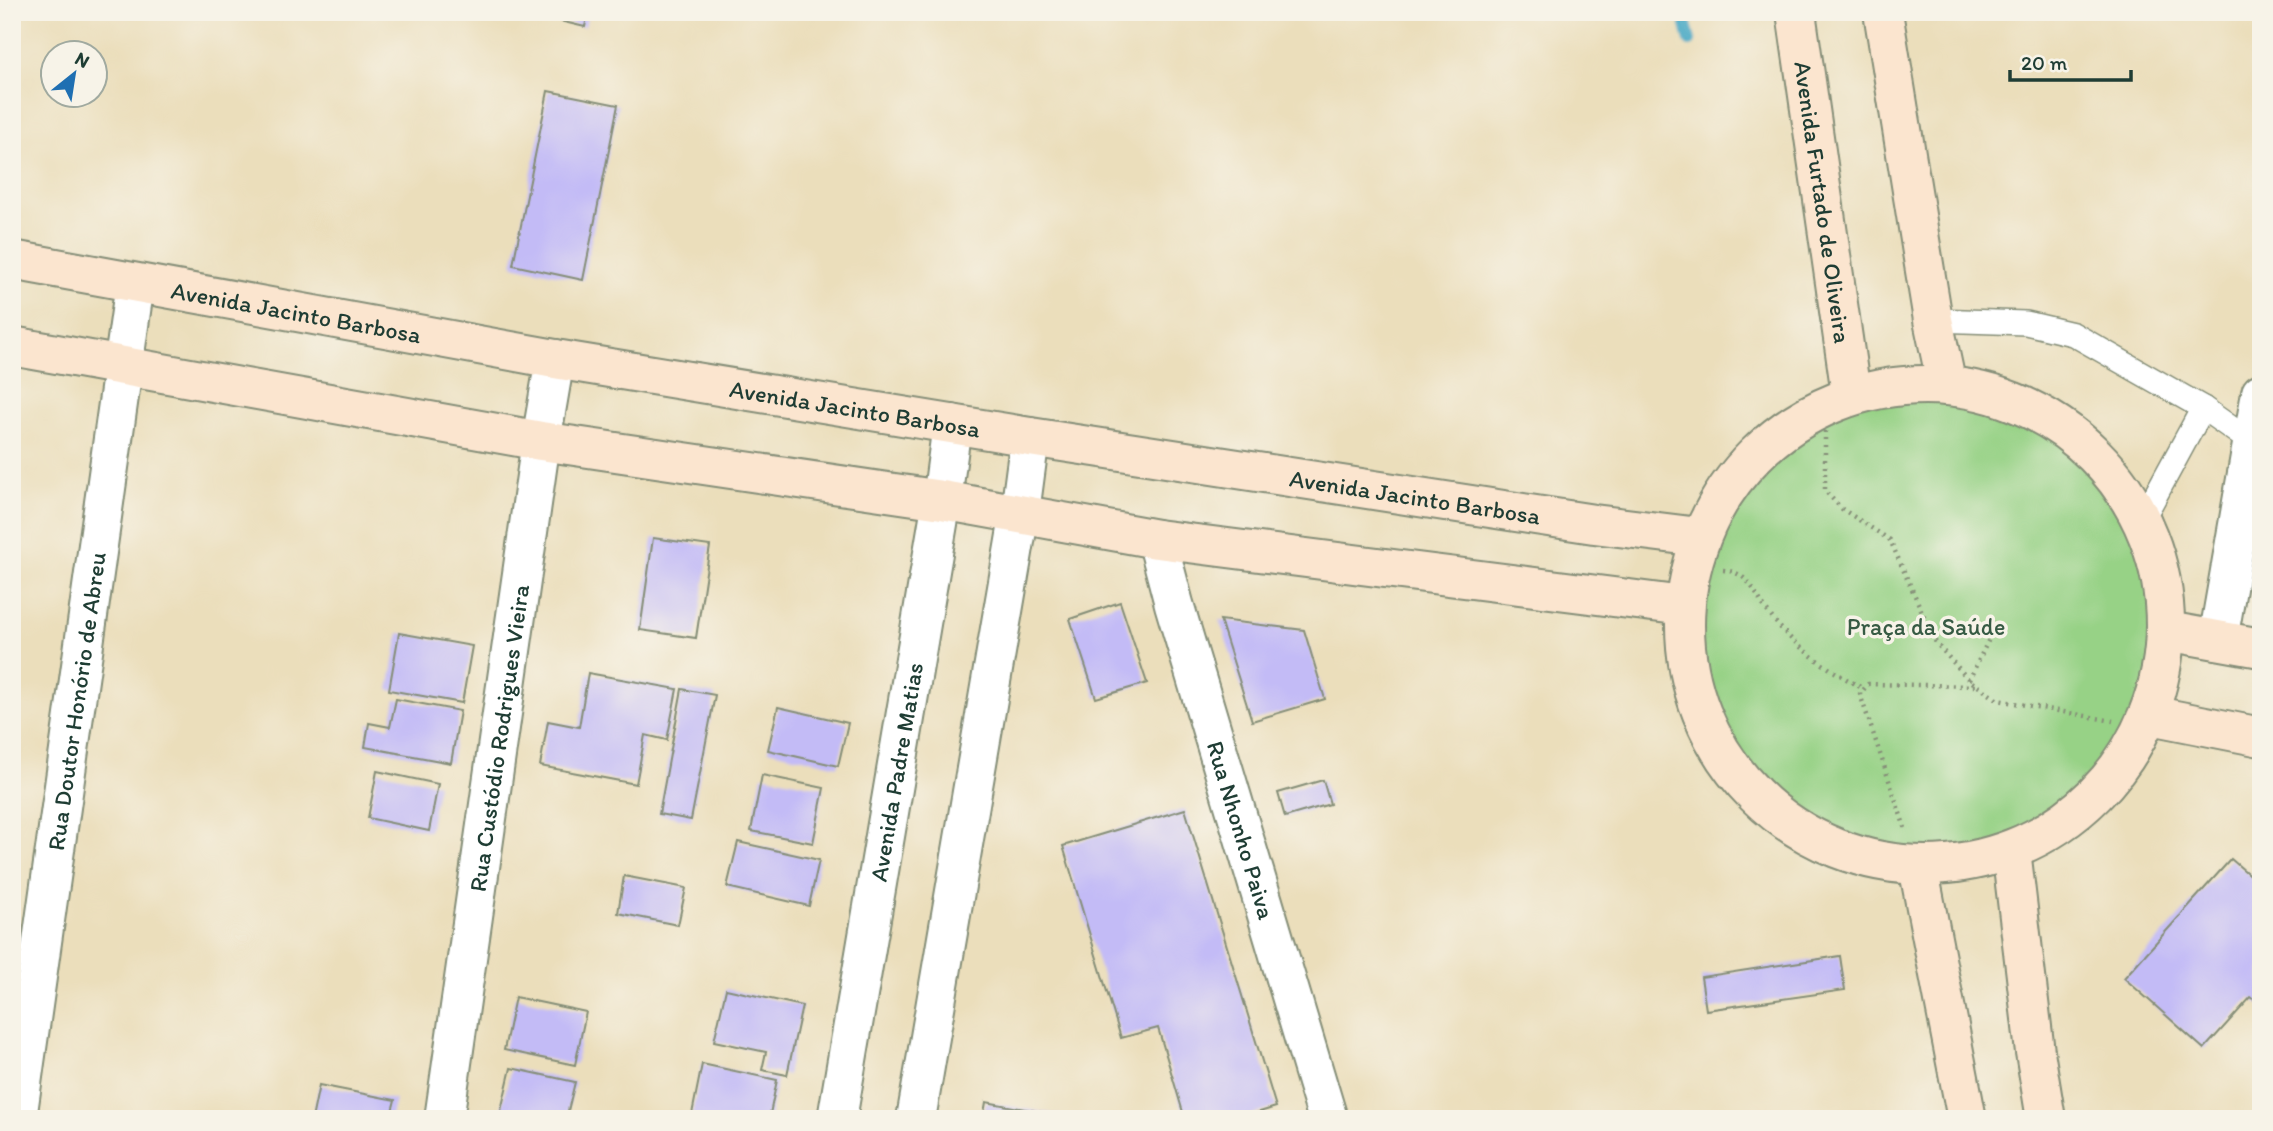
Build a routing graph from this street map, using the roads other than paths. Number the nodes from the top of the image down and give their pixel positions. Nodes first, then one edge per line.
1 (1796, 12) edge
2 (1883, 12) edge
3 (12, 260) edge
4 (135, 283) junction
5 (1933, 320) junction
6 (12, 346) edge
7 (555, 359) junction
8 (123, 367) junction
9 (1947, 386) junction
10 (2261, 393) edge
11 (1838, 399) junction
12 (2203, 408) junction
13 (952, 424) junction
14 (1030, 437) junction
15 (541, 441) junction
16 (2251, 442) junction
17 (942, 500) junction
18 (1020, 512) junction
19 (2141, 522) junction
20 (1699, 537) junction
21 (1157, 539) junction
22 (1684, 606) junction
23 (2167, 631) junction
24 (2218, 640) junction
25 (2261, 648) edge
26 (2147, 721) junction
27 (2261, 737) edge
28 (2011, 850) junction
29 (1918, 866) junction
30 (17, 1119) edge
31 (444, 1119) edge
32 (837, 1119) edge
33 (915, 1119) edge
34 (1328, 1119) edge
35 (1967, 1119) edge
36 (2046, 1119) edge

1 - 11 main road, Avenida Furtado de Oliveira
2 - 5 main road
3 - 4 main road, Avenida Jacinto Barbosa
4 - 7 main road, Avenida Jacinto Barbosa
4 - 8 street, Rua Doutor Honório de Abreu
5 - 9 main road
5 - 12 lane
6 - 8 main road
7 - 13 main road, Avenida Jacinto Barbosa
7 - 15 street, Rua Custódio Rodrigues Vieira
8 - 15 main road
8 - 30 street, Rua Doutor Honório de Abreu
9 - 11 main road
9 - 19 main road
10 - 16 street
11 - 20 main road
12 - 16 lane
12 - 19 lane
13 - 14 main road, Avenida Jacinto Barbosa
13 - 17 street, Avenida Padre Matias
14 - 18 street
14 - 20 main road, Avenida Jacinto Barbosa
15 - 17 main road
15 - 31 street, Rua Custódio Rodrigues Vieira
16 - 24 street
17 - 18 main road
17 - 32 street, Avenida Padre Matias
18 - 21 main road
18 - 33 street
19 - 23 main road
20 - 22 main road
21 - 22 main road
21 - 34 street, Rua Nhonho Paiva
22 - 29 main road
23 - 24 main road
23 - 26 main road
24 - 25 main road
26 - 27 main road
26 - 28 main road
28 - 29 main road
28 - 36 main road
29 - 35 main road

